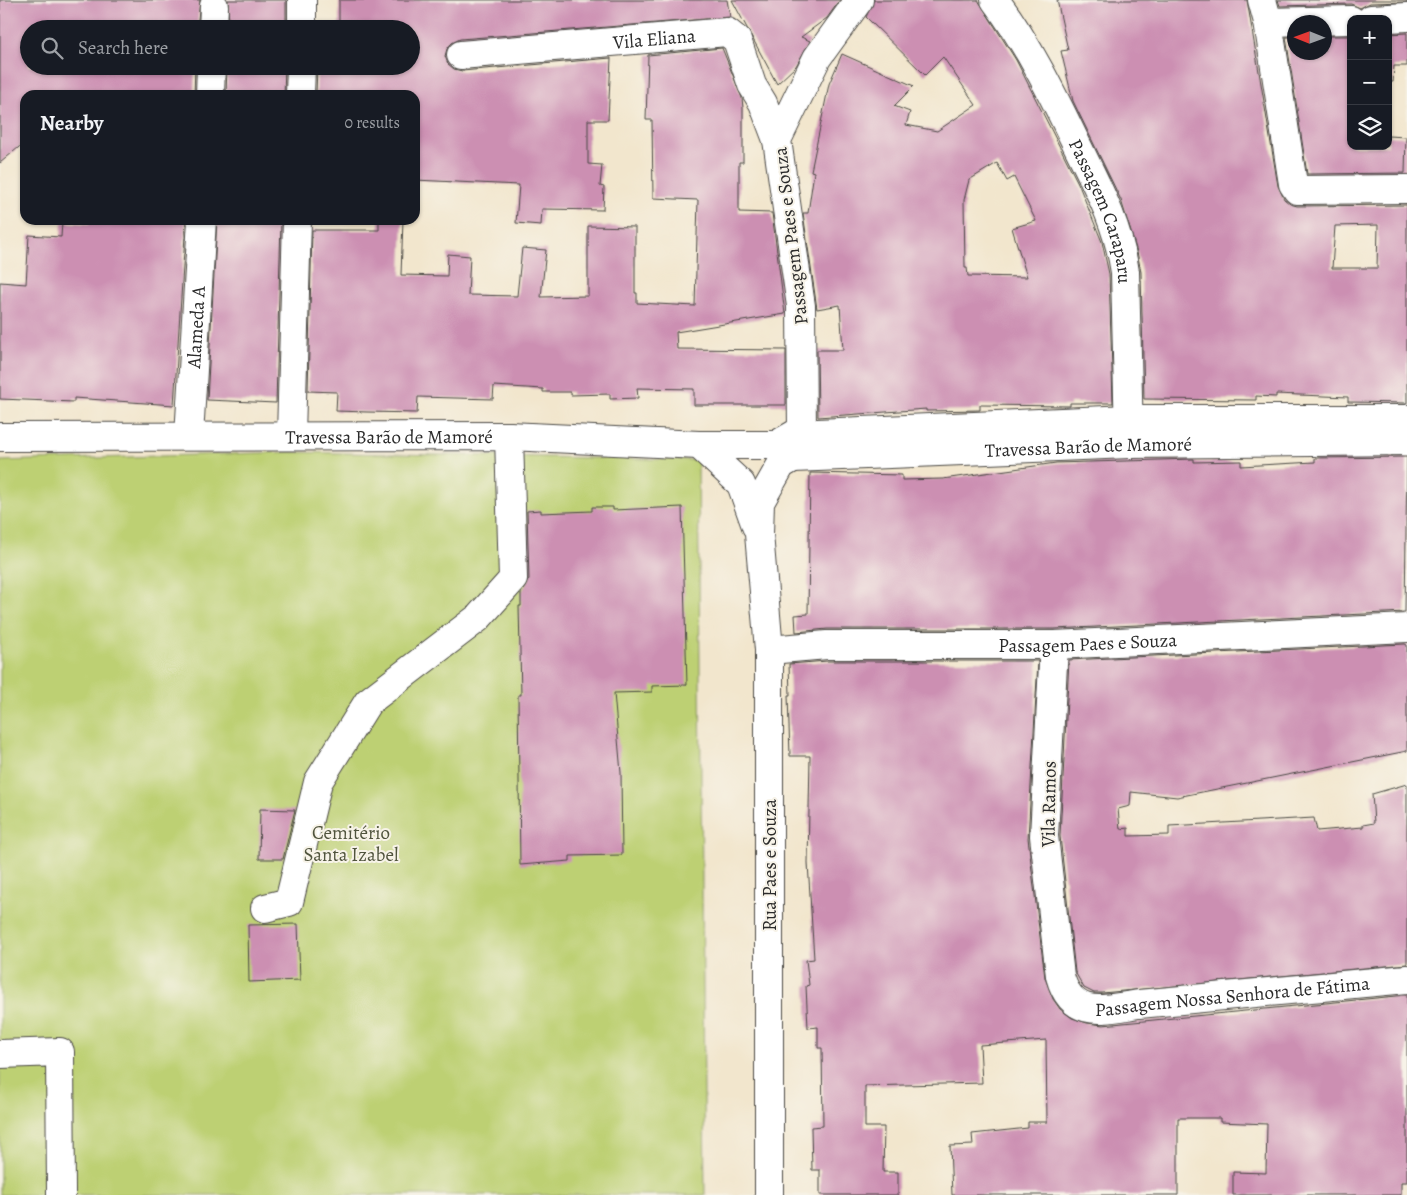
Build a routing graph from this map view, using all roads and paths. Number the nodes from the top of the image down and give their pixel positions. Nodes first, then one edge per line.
1 (302, 0) edge
2 (859, 0) edge
3 (995, 0) edge
4 (1265, 11) edge
5 (1407, 17) edge
6 (1392, 18) edge
7 (302, 20) edge
8 (1347, 20) edge
9 (461, 55) dead end
10 (211, 75) edge
11 (301, 75) edge
12 (210, 90) edge
13 (300, 90) edge
14 (777, 140) junction
15 (1407, 189) edge
16 (202, 225) edge
17 (297, 225) edge
18 (1407, 419) edge
19 (1129, 432) junction
20 (291, 435) junction
21 (0, 436) edge
22 (190, 436) junction
23 (509, 436) junction
24 (1407, 441) edge
25 (699, 445) junction
26 (791, 446) junction
27 (759, 534) junction
28 (1407, 628) edge
29 (1054, 645) junction
30 (769, 650) junction
31 (265, 908) dead end
32 (1407, 979) edge
33 (1064, 991) joint
34 (0, 1054) edge
35 (61, 1195) edge
36 (769, 1195) edge

1 - 7 street
2 - 14 street, Passagem Paes e Souza
3 - 19 street, Passagem Caraparu
4 - 8 street
4 - 15 street
5 - 6 street
9 - 14 street, Vila Eliana
10 - 12 street
11 - 13 street
14 - 26 street, Passagem Paes e Souza
16 - 22 street, Alameda A
17 - 20 street
18 - 19 street, Travessa Barão de Mamoré
19 - 24 street, Travessa Barão de Mamoré
19 - 26 street, Travessa Barão de Mamoré
20 - 22 street, Travessa Barão de Mamoré
20 - 23 street, Travessa Barão de Mamoré
21 - 22 street, Travessa Barão de Mamoré
23 - 25 street, Travessa Barão de Mamoré
23 - 31 street
25 - 26 street, Travessa Barão de Mamoré
25 - 27 street, Rua Paes e Souza
26 - 27 street, Rua Paes e Souza
27 - 30 street, Rua Paes e Souza
28 - 29 street, Passagem Paes e Souza
29 - 30 street, Passagem Paes e Souza
29 - 33 street, Vila Ramos
30 - 36 street, Rua Paes e Souza
32 - 33 street, Passagem Nossa Senhora de Fátima
34 - 35 street

